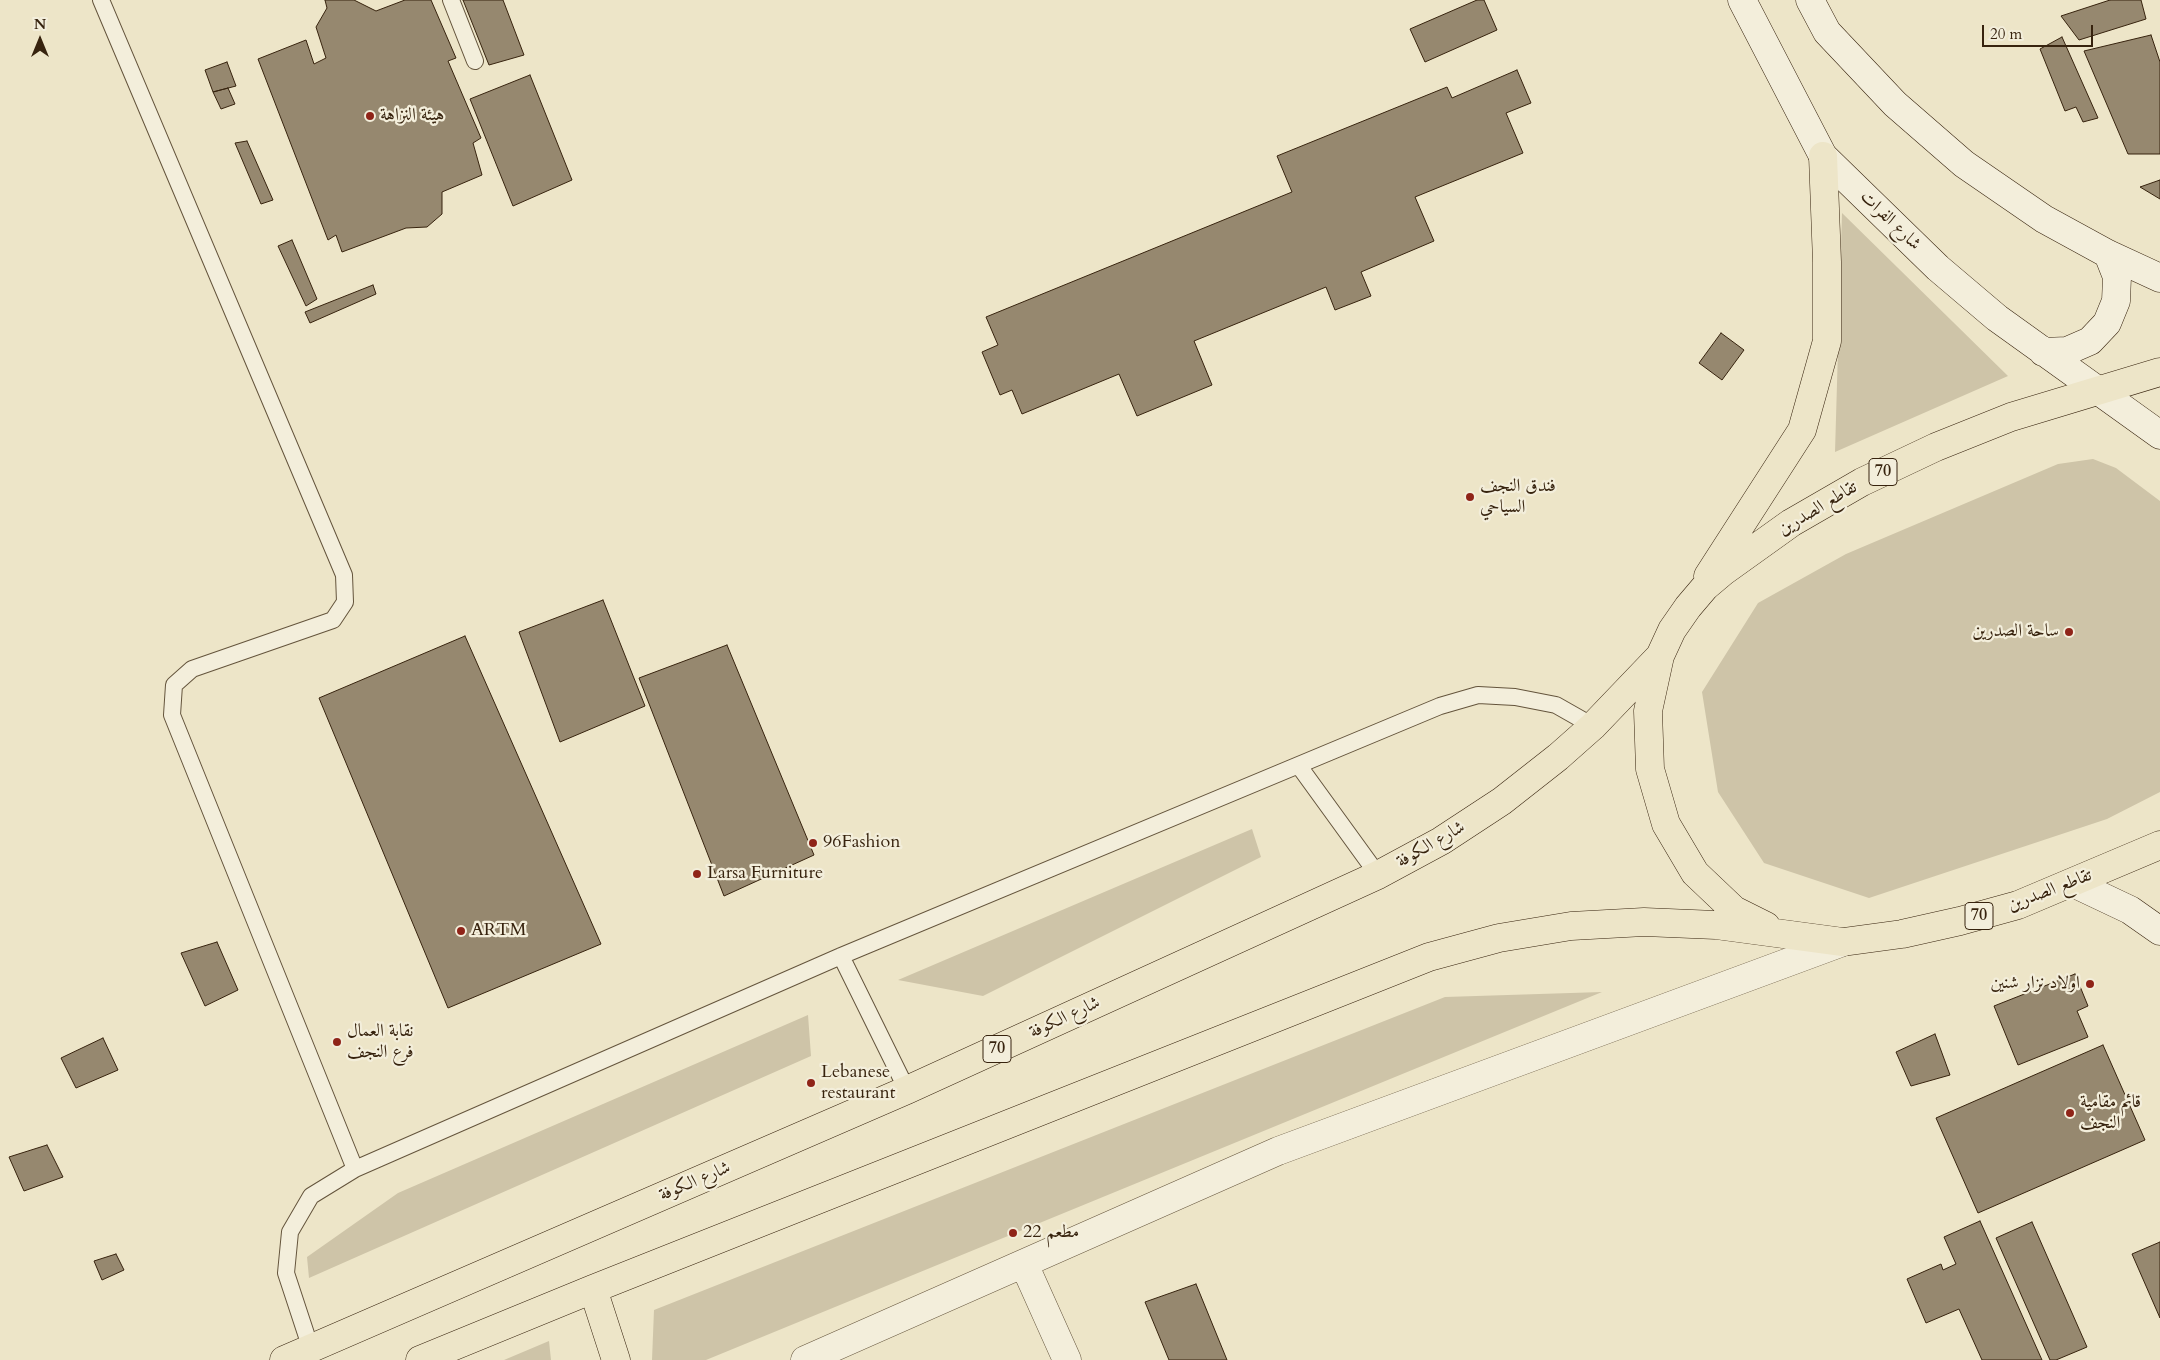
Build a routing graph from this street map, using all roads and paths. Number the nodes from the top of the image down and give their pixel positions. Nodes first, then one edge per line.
1 (101, 0) edge
2 (451, 0) edge
3 (1742, 0) edge
4 (1810, 0) edge
5 (475, 61) dead end
6 (1823, 156) junction
7 (2108, 254) junction
8 (2160, 278) edge
9 (2043, 352) junction
10 (2160, 372) edge
11 (2099, 390) junction
12 (2160, 435) edge
13 (1688, 606) junction
14 (1660, 656) junction
15 (1592, 726) junction
16 (1299, 766) junction
17 (2160, 845) edge
18 (1378, 875) junction
19 (2074, 883) junction
20 (2160, 931) edge
21 (1788, 936) junction
22 (1843, 942) junction
23 (841, 956) junction
24 (907, 1090) junction
25 (355, 1168) junction
26 (1024, 1264) junction
27 (593, 1289) junction
28 (310, 1349) junction
29 (284, 1360) edge
30 (420, 1360) edge
31 (616, 1360) edge
32 (805, 1360) edge
33 (1067, 1360) edge

1 - 25 lane
2 - 5 lane
3 - 6 main road, شارع الفرات
4 - 7 main road
6 - 9 main road, شارع الفرات
6 - 13 highway
7 - 8 main road
7 - 9 main road
9 - 11 main road, شارع الفرات
10 - 11 highway, تقاطع الصدرين / 70
11 - 12 main road, شارع الفرات
11 - 13 highway, تقاطع الصدرين / 70
13 - 14 highway, تقاطع الصدرين / 70
14 - 15 highway, شارع الكوفة / 70
14 - 21 highway
15 - 16 lane
15 - 18 highway, شارع الكوفة / 70
16 - 18 lane
16 - 23 lane
17 - 19 highway, تقاطع الصدرين / 70
18 - 24 highway, شارع الكوفة / 70
19 - 20 main road
19 - 22 highway, تقاطع الصدرين / 70
21 - 22 highway, تقاطع الصدرين / 70
21 - 27 highway, 70
22 - 26 main road
23 - 24 lane
23 - 25 lane
24 - 28 highway, شارع الكوفة / 70
25 - 28 lane
26 - 32 main road
26 - 33 main road
27 - 30 highway, 70
27 - 31 highway
28 - 29 highway, شارع الكوفة / 70

